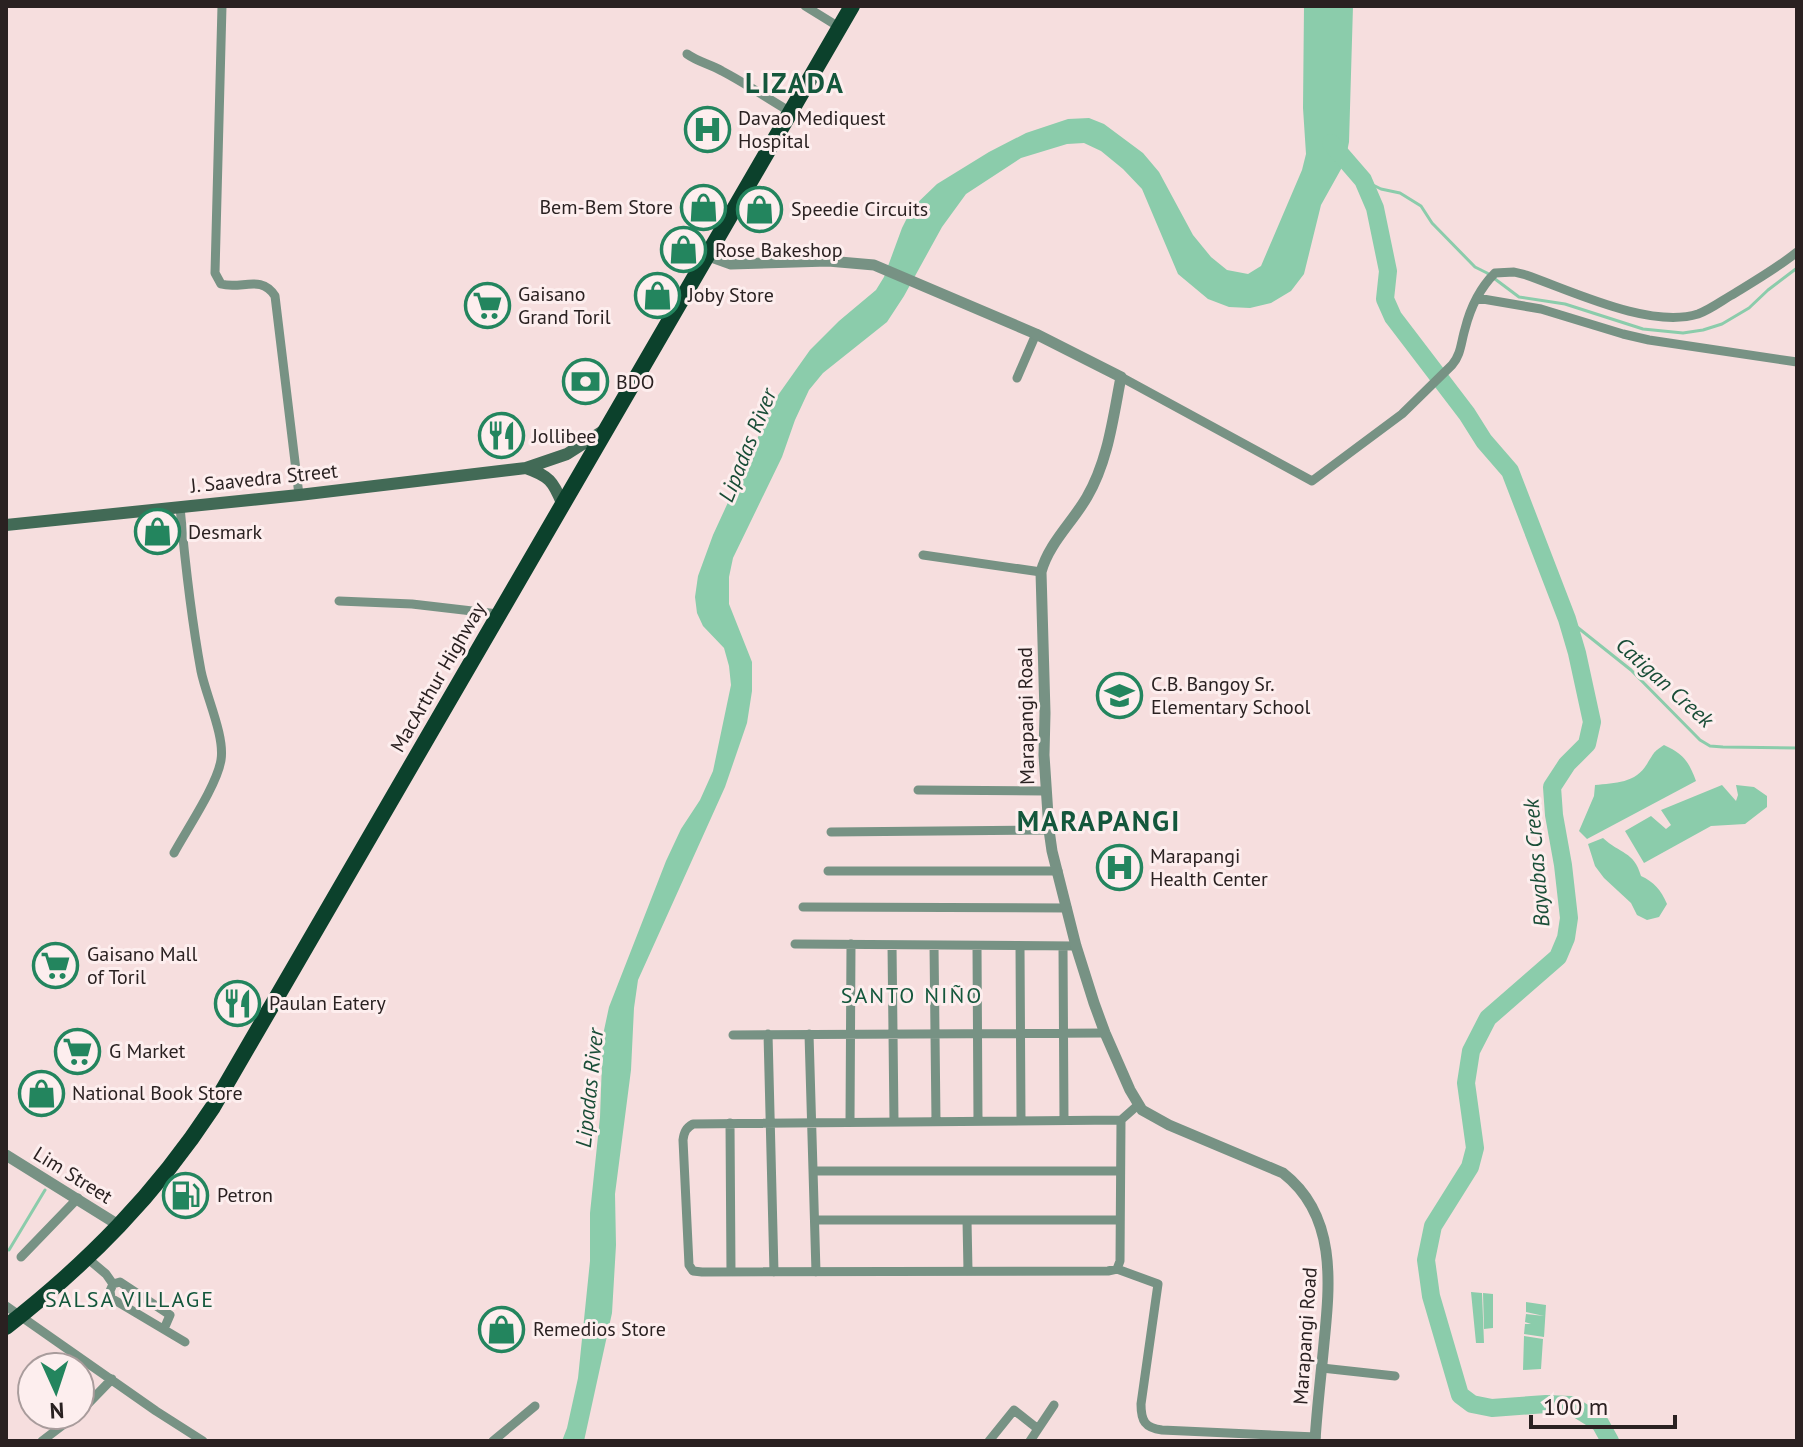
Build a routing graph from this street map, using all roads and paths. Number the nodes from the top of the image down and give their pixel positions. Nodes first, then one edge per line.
1 (222, 6) edge
2 (805, 6) edge
3 (852, 6) edge
4 (839, 27) junction
5 (687, 54) dead end
6 (789, 111) junction
7 (1797, 252) edge
8 (706, 255) junction
9 (1477, 298) junction
10 (1036, 334) junction
11 (1797, 362) edge
12 (1121, 377) junction
13 (1017, 378) dead end
14 (604, 430) junction
15 (526, 468) junction
16 (299, 495) junction
17 (562, 503) junction
18 (180, 507) junction
19 (6, 525) edge
20 (923, 555) dead end
21 (1041, 572) junction
22 (339, 601) dead end
23 (498, 614) junction
24 (918, 790) dead end
25 (1045, 791) junction
26 (1049, 830) junction
27 (831, 832) dead end
28 (174, 853) dead end
29 (828, 871) dead end
30 (1058, 871) junction
31 (803, 907) dead end
32 (1067, 908) junction
33 (795, 944) dead end
34 (851, 944) junction
35 (892, 945) junction
36 (934, 945) junction
37 (977, 946) junction
38 (1020, 946) junction
39 (1063, 946) junction
40 (1076, 946) junction
41 (850, 1033) junction
42 (893, 1033) junction
43 (935, 1033) junction
44 (977, 1033) junction
45 (1021, 1033) junction
46 (1064, 1033) junction
47 (1105, 1033) junction
48 (768, 1034) junction
49 (809, 1034) junction
50 (733, 1035) dead end
51 (1138, 1105) junction
52 (1064, 1120) junction
53 (1121, 1120) junction
54 (894, 1121) junction
55 (936, 1121) junction
56 (978, 1121) junction
57 (1021, 1121) junction
58 (770, 1122) junction
59 (812, 1122) junction
60 (850, 1122) junction
61 (730, 1123) junction
62 (6, 1155) edge
63 (813, 1171) junction
64 (1120, 1171) junction
65 (78, 1198) junction
66 (815, 1220) junction
67 (967, 1220) junction
68 (1120, 1220) junction
69 (120, 1226) junction
70 (21, 1257) dead end
71 (87, 1258) junction
72 (1117, 1269) junction
73 (968, 1271) junction
74 (731, 1272) junction
75 (774, 1272) junction
76 (816, 1272) junction
77 (113, 1284) junction
78 (13, 1311) edge
79 (6, 1327) edge
80 (164, 1329) junction
81 (185, 1342) dead end
82 (1322, 1368) junction
83 (1395, 1376) dead end
84 (112, 1379) junction
85 (96, 1395) edge
86 (1054, 1405) dead end
87 (535, 1406) dead end
88 (1038, 1429) junction
89 (1316, 1439) edge
90 (203, 1441) edge
91 (493, 1441) edge
92 (989, 1441) edge
93 (1030, 1441) edge

1 - 16 street
2 - 4 street
3 - 4 highway, MacArthur Highway
4 - 6 highway, MacArthur Highway
5 - 6 street
6 - 8 highway, MacArthur Highway
7 - 9 street
8 - 10 street
8 - 14 highway, MacArthur Highway
9 - 11 street
9 - 12 street
10 - 12 street
10 - 13 street
12 - 21 street, Marapangi Road
14 - 15 main road, J. Saavedra Street
14 - 17 highway, MacArthur Highway
15 - 16 main road, J. Saavedra Street
15 - 17 main road
16 - 18 main road, J. Saavedra Street
17 - 23 highway, MacArthur Highway
18 - 19 main road, J. Saavedra Street
18 - 28 street
20 - 21 street
21 - 25 street, Marapangi Road
22 - 23 street
23 - 69 highway, MacArthur Highway
24 - 25 street
25 - 26 street, Marapangi Road
26 - 27 street
26 - 30 street, Marapangi Road
29 - 30 street
30 - 32 street, Marapangi Road
31 - 32 street
32 - 40 street, Marapangi Road
33 - 34 street
34 - 35 street
34 - 41 street
35 - 36 street
35 - 42 street
36 - 37 street
36 - 43 street
37 - 38 street
37 - 44 street
38 - 39 street
38 - 45 street
39 - 40 street
39 - 46 street
40 - 47 street, Marapangi Road
41 - 42 street
41 - 49 street
41 - 60 street
42 - 43 street
42 - 54 street
43 - 44 street
43 - 55 street
44 - 45 street
44 - 56 street
45 - 46 street
45 - 57 street
46 - 47 street
46 - 52 street
47 - 51 street, Marapangi Road
48 - 49 street
48 - 50 street
48 - 58 street
49 - 59 street
51 - 53 street
51 - 82 street, Marapangi Road
52 - 53 street
52 - 57 street
53 - 64 street
54 - 55 street
54 - 60 street
55 - 56 street
56 - 57 street
58 - 59 street
58 - 61 street
58 - 75 street
59 - 60 street
59 - 63 street
61 - 74 street
61 - 74 street
62 - 65 street, Lim Street
63 - 64 street
63 - 66 street
64 - 68 street
65 - 69 street, Lim Street
65 - 70 street
66 - 67 street
66 - 76 street
67 - 68 street
67 - 73 street
68 - 72 street
69 - 71 highway, MacArthur Highway
71 - 77 street
71 - 78 highway, MacArthur Highway
72 - 73 street
72 - 89 street
73 - 76 street
74 - 75 street
75 - 76 street
77 - 80 street
77 - 80 street
78 - 79 highway, MacArthur Highway
78 - 84 street
80 - 81 street
82 - 83 street
82 - 89 street, Marapangi Road
84 - 85 street
84 - 90 street
86 - 88 street
87 - 91 street
88 - 92 street
88 - 93 street

